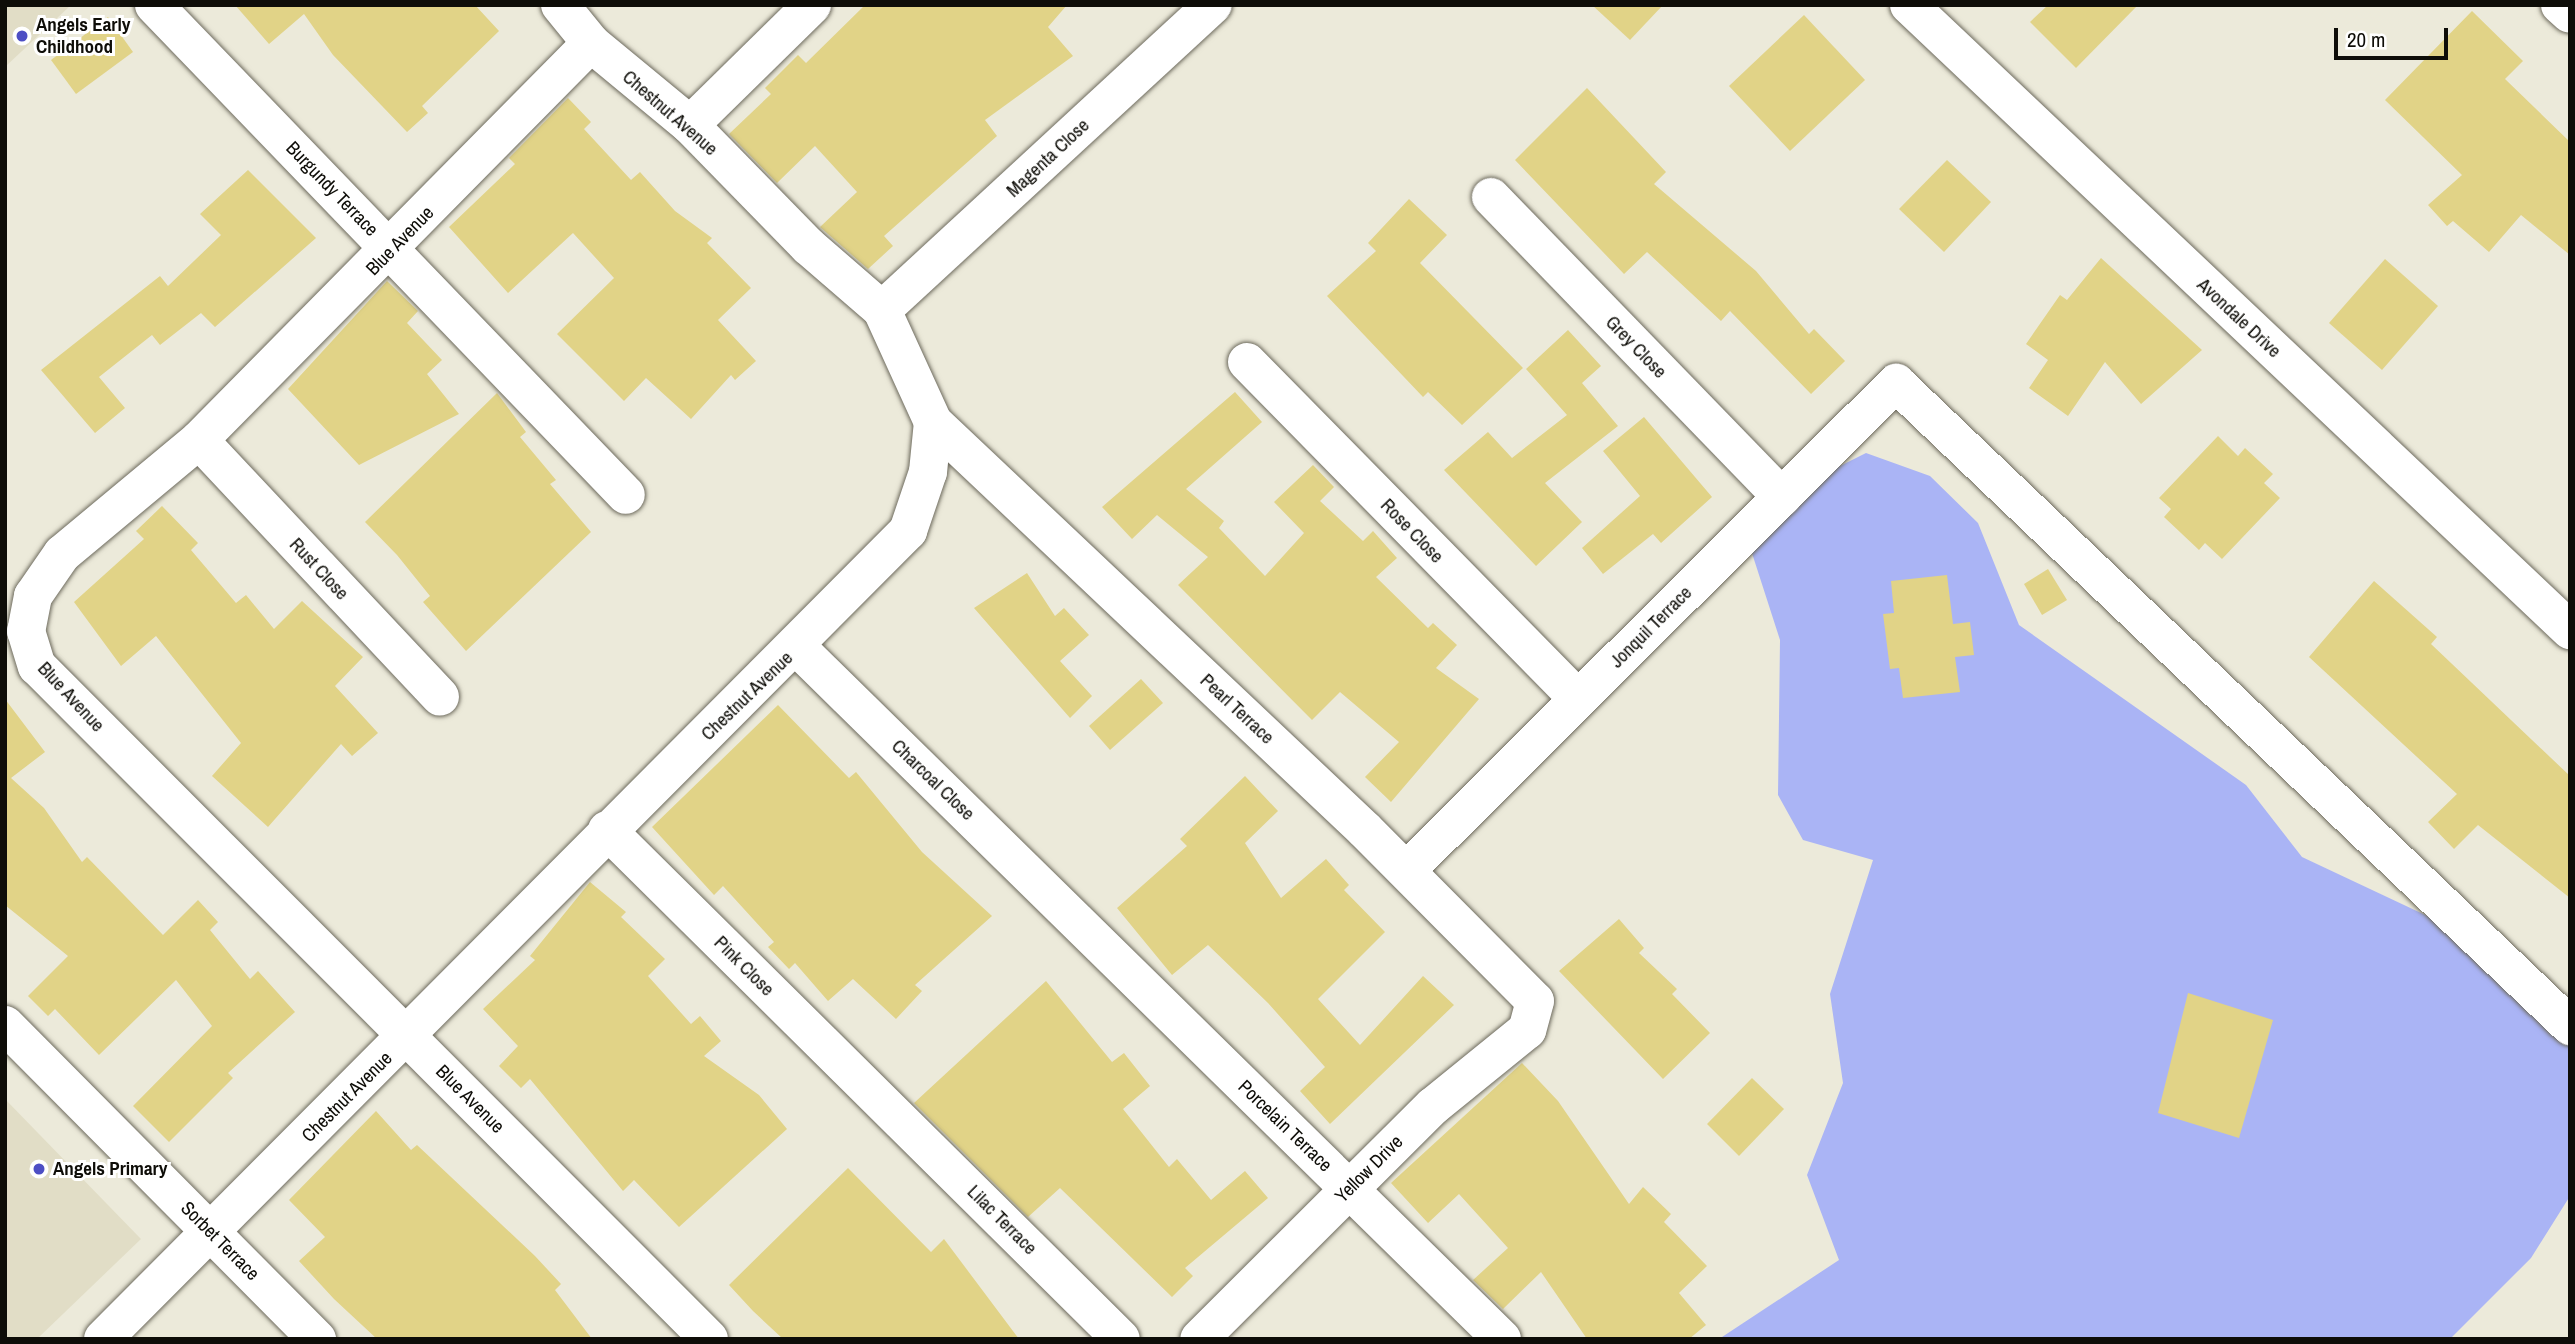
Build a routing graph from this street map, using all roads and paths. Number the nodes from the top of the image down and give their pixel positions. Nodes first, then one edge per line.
1 (154, 5) edge
2 (560, 5) edge
3 (812, 5) edge
4 (1213, 5) edge
5 (1909, 5) edge
6 (2560, 5) edge
7 (2570, 15) edge
8 (592, 43) junction
9 (690, 125) junction
10 (1490, 197) dead end
11 (391, 251) junction
12 (882, 310) junction
13 (1247, 362) dead end
14 (933, 422) junction
15 (199, 440) junction
16 (626, 495) dead end
17 (1782, 497) junction
18 (2570, 630) edge
19 (797, 647) junction
20 (440, 697) dead end
21 (1578, 699) junction
22 (607, 831) junction
23 (1406, 871) junction
24 (1068, 913) joint
25 (1535, 1001) joint
26 (5, 1025) edge
27 (2570, 1026) edge
28 (408, 1037) junction
29 (882, 1102) joint
30 (1350, 1189) junction
31 (211, 1232) junction
32 (103, 1339) edge
33 (317, 1339) edge
34 (709, 1339) edge
35 (1122, 1339) edge
36 (1199, 1339) edge
37 (1502, 1339) edge

1 - 11 street, Burgundy Terrace
2 - 8 street, Chestnut Avenue
3 - 9 street
4 - 12 street, Magenta Close
5 - 18 street, Avondale Drive
6 - 7 street
8 - 9 street, Chestnut Avenue
8 - 11 street, Blue Avenue
9 - 12 street, Chestnut Avenue
10 - 17 street, Grey Close
11 - 15 street, Blue Avenue
11 - 16 street, Burgundy Terrace
12 - 14 street, Chestnut Avenue
13 - 21 street, Rose Close
14 - 19 street, Chestnut Avenue
14 - 23 street, Pearl Terrace
15 - 20 street, Rust Close
15 - 28 street, Blue Avenue
17 - 21 street, Jonquil Terrace
17 - 27 street, Jonquil Terrace
19 - 22 street, Chestnut Avenue
19 - 24 street, Charcoal Close
21 - 23 street, Jonquil Terrace
22 - 28 street, Chestnut Avenue
22 - 29 street, Pink Close
23 - 25 street, Pearl Terrace
24 - 30 street, Porcelain Terrace
25 - 30 street, Yellow Drive
26 - 31 street, Sorbet Terrace
28 - 31 street, Chestnut Avenue
28 - 34 street, Blue Avenue
29 - 35 street, Lilac Terrace
30 - 36 street, Yellow Drive
30 - 37 street, Porcelain Terrace
31 - 32 street, Chestnut Avenue
31 - 33 street, Sorbet Terrace

